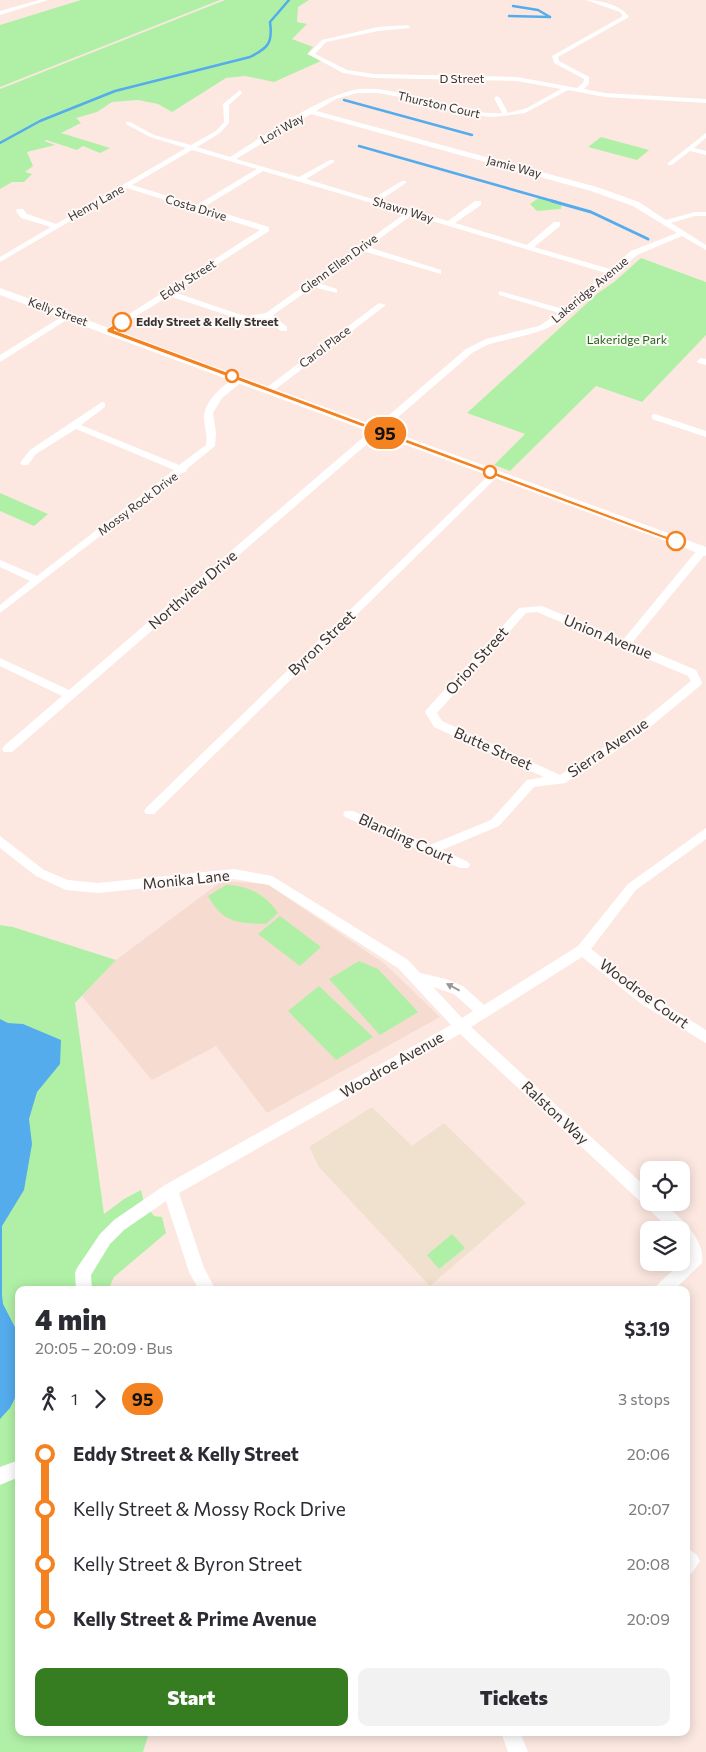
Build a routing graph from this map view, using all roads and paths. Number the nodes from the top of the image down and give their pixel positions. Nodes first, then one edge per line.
1 (45, 0) edge
2 (589, 0) edge
3 (0, 13) edge
4 (408, 27) dead end
5 (566, 89) junction
6 (579, 90) junction
7 (240, 92) dead end
8 (335, 97) joint
9 (497, 98) dead end
10 (706, 101) edge
11 (311, 112) junction
12 (506, 115) junction
13 (128, 123) dead end
14 (706, 135) edge
15 (194, 148) junction
16 (688, 149) junction
17 (706, 153) edge
18 (231, 159) junction
19 (332, 161) dead end
20 (670, 164) dead end
21 (262, 168) junction
22 (300, 180) junction
23 (404, 182) dead end
24 (127, 186) junction
25 (373, 201) junction
26 (478, 203) dead end
27 (198, 208) junction
28 (20, 210) dead end
29 (411, 213) junction
30 (706, 214) edge
31 (666, 222) junction
32 (449, 224) junction
33 (556, 224) dead end
34 (55, 226) junction
35 (266, 229) joint
36 (682, 234) junction
37 (362, 248) junction
38 (528, 248) junction
39 (706, 248) edge
40 (0, 260) edge
41 (438, 272) dead end
42 (612, 272) junction
43 (312, 284) junction
44 (0, 291) edge
45 (334, 291) dead end
46 (169, 293) junction
47 (502, 293) dead end
48 (382, 305) dead end
49 (564, 312) junction
50 (268, 315) junction
51 (69, 316) junction
52 (284, 329) dead end
53 (109, 331) junction
54 (0, 360) edge
55 (240, 379) junction
56 (269, 390) junction
57 (102, 405) dead end
58 (655, 417) dead end
59 (75, 426) junction
60 (377, 430) junction
61 (706, 434) edge
62 (25, 463) dead end
63 (182, 470) junction
64 (495, 474) junction
65 (704, 551) edge
66 (0, 563) edge
67 (36, 580) junction
68 (0, 610) edge
69 (523, 610) joint
70 (626, 643) junction
71 (0, 662) edge
72 (692, 672) joint
73 (70, 695) junction
74 (431, 712) joint
75 (8, 749) dead end
76 (561, 780) junction
77 (150, 812) dead end
78 (349, 814) dead end
79 (706, 833) edge
80 (0, 841) edge
81 (430, 850) junction
82 (464, 865) dead end
83 (583, 950) junction
84 (415, 978) junction
85 (482, 1012) junction
86 (461, 1026) junction
87 (706, 1037) edge
88 (170, 1190) junction
89 (640, 1192) edge
90 (662, 1211) edge
91 (84, 1286) edge
92 (206, 1286) edge
93 (667, 1286) edge
94 (15, 1470) edge
95 (0, 1476) edge
96 (512, 1736) edge
97 (518, 1752) edge

1 - 3 street
2 - 6 street
4 - 5 street, D Street
5 - 6 street
5 - 12 street, Thurston Court
6 - 10 street
7 - 15 street, Henry Lane
8 - 11 street, Lori Way
8 - 12 street, Thurston Court
9 - 12 street
11 - 18 street, Lori Way
11 - 31 street, Jamie Way
13 - 15 street, Shawn Way
14 - 16 street
15 - 18 street, Shawn Way
15 - 24 street, Henry Lane
16 - 17 street
16 - 20 street
18 - 21 street, Shawn Way
19 - 22 street
21 - 22 street, Shawn Way
21 - 27 street
22 - 25 street, Shawn Way
23 - 25 street
24 - 27 street, Costa Drive
24 - 34 street, Henry Lane
25 - 29 street, Shawn Way
26 - 32 street
27 - 35 street, Costa Drive
28 - 34 street
29 - 32 street, Shawn Way
29 - 37 street, Glenn Ellen Drive
30 - 31 street
31 - 36 street, Jamie Way
32 - 38 street, Shawn Way
33 - 38 street
34 - 40 street, Henry Lane
35 - 46 street, Eddy Street
36 - 39 street, Jamie Way
36 - 42 street, Lakeridge Avenue
37 - 41 street
37 - 43 street, Glenn Ellen Drive
38 - 42 street, Shawn Way
42 - 49 street, Lakeridge Avenue
43 - 45 street
43 - 50 street, Glenn Ellen Drive
44 - 51 street, Kelly Street
46 - 50 street
46 - 53 street, Eddy Street
47 - 49 street
48 - 56 street, Carol Place
49 - 60 street, Lakeridge Avenue
50 - 52 street
51 - 53 street, Kelly Street
51 - 54 street
53 - 55 street, Kelly Street
55 - 56 street, Kelly Street
55 - 63 street, Mossy Rock Drive
56 - 60 street, Kelly Street
57 - 59 street
58 - 61 street
59 - 62 street
59 - 63 street
60 - 64 street, Kelly Street
60 - 73 street, Northview Drive
63 - 67 street, Mossy Rock Drive
64 - 65 street, Kelly Street
64 - 77 street, Byron Street
65 - 70 street
66 - 67 street
67 - 68 street, Mossy Rock Drive
69 - 70 street, Union Avenue
69 - 74 street, Orion Street
70 - 72 street, Union Avenue
71 - 73 street
72 - 76 street, Sierra Avenue
73 - 75 street, Northview Drive
74 - 76 street, Butte Street
76 - 81 street, Sierra Avenue
78 - 81 street, Blanding Court
79 - 83 street, Woodroe Avenue
80 - 84 street, Monika Lane
81 - 82 street, Blanding Court
83 - 85 street, Woodroe Avenue
83 - 87 street, Woodroe Court
85 -> 84 street
84 - 86 street, Monika Lane
85 - 86 street, Woodroe Avenue
86 - 88 street, Woodroe Avenue
86 - 89 street, Ralston Way
88 - 91 street, Woodroe Avenue
88 - 92 street
90 - 93 street
94 - 95 street
96 - 97 street

